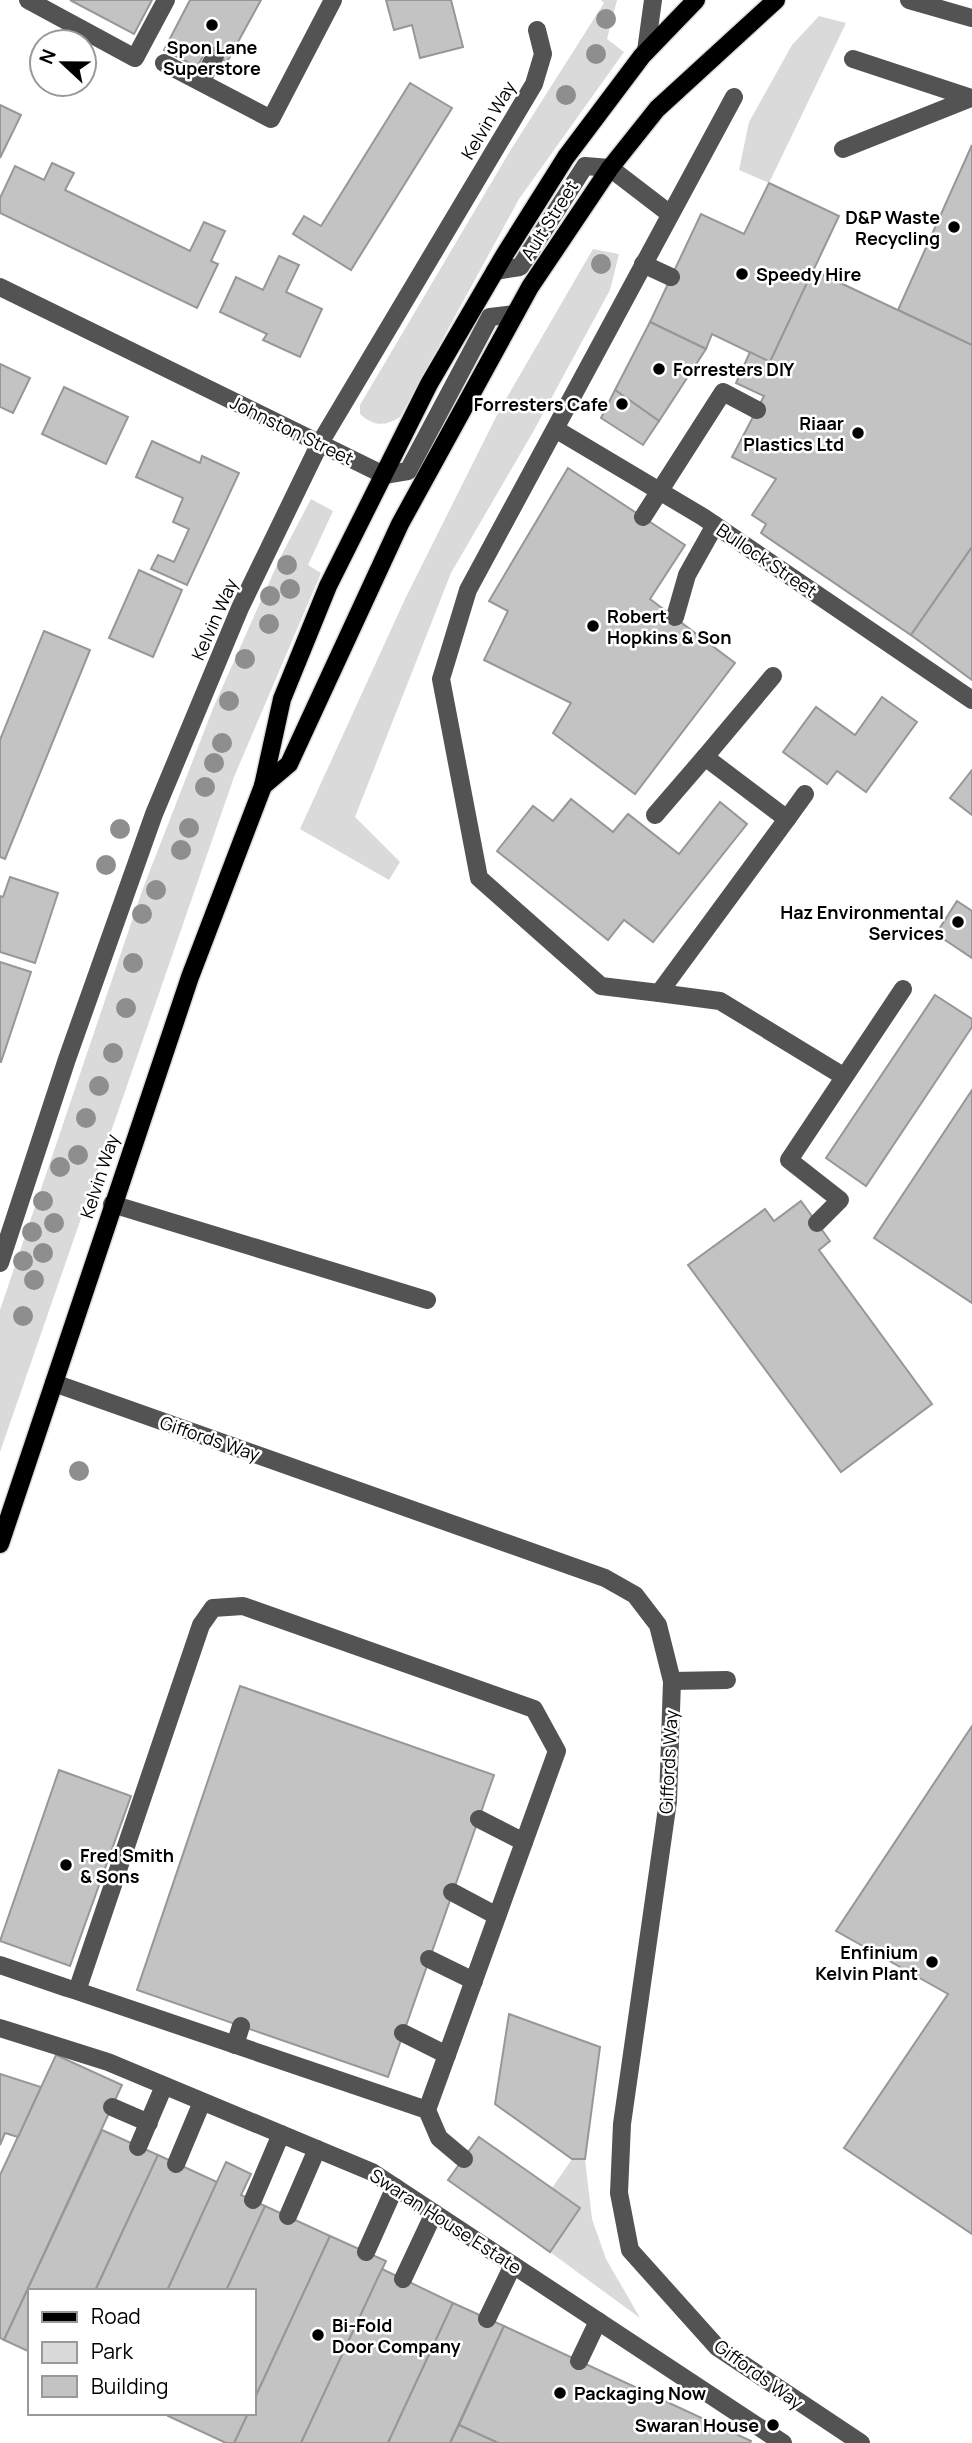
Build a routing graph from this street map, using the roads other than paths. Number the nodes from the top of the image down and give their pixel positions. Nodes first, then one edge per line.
1 (28, 0) edge
2 (166, 0) edge
3 (333, 0) edge
4 (653, 0) edge
5 (696, 0) edge
6 (776, 0) edge
7 (909, 0) edge
8 (939, 4) edge
9 (972, 18) edge
10 (537, 30) dead end
11 (646, 51) junction
12 (215, 56) dead end
13 (853, 59) dead end
14 (164, 63) dead end
15 (201, 82) junction
16 (734, 97) dead end
17 (972, 98) edge
18 (843, 149) dead end
19 (610, 168) junction
20 (670, 214) junction
21 (643, 264) junction
22 (495, 271) junction
23 (671, 277) dead end
24 (0, 287) edge
25 (515, 314) junction
26 (757, 410) dead end
27 (557, 430) junction
28 (320, 443) junction
29 (384, 474) junction
30 (659, 490) junction
31 (643, 517) dead end
32 (715, 525) junction
33 (786, 550) dead end
34 (775, 566) junction
35 (675, 617) dead end
36 (774, 676) dead end
37 (972, 700) edge
38 (705, 757) junction
39 (263, 786) junction
40 (805, 794) dead end
41 (655, 815) dead end
42 (787, 819) junction
43 (903, 989) dead end
44 (659, 993) junction
45 (843, 1076) junction
46 (112, 1204) junction
47 (817, 1223) dead end
48 (0, 1263) edge
49 (427, 1300) dead end
50 (54, 1383) junction
51 (0, 1544) edge
52 (727, 1679) dead end
53 (672, 1681) junction
54 (479, 1819) dead end
55 (524, 1842) junction
56 (453, 1892) dead end
57 (497, 1916) junction
58 (429, 1959) dead end
59 (0, 1965) edge
60 (474, 1981) junction
61 (77, 1991) junction
62 (241, 2026) dead end
63 (0, 2028) edge
64 (404, 2033) dead end
65 (235, 2045) junction
66 (447, 2055) junction
67 (164, 2086) junction
68 (202, 2102) junction
69 (112, 2107) dead end
70 (427, 2110) junction
71 (149, 2123) junction
72 (281, 2134) junction
73 (138, 2147) dead end
74 (317, 2149) junction
75 (464, 2159) dead end
76 (176, 2164) dead end
77 (395, 2187) junction
78 (253, 2200) dead end
79 (434, 2213) junction
80 (288, 2216) dead end
81 (366, 2252) dead end
82 (513, 2265) junction
83 (403, 2279) dead end
84 (487, 2319) dead end
85 (598, 2321) junction
86 (579, 2361) dead end
87 (783, 2443) edge
88 (861, 2443) edge

1 - 2 street
3 - 15 street
4 - 11 street
5 - 11 main road, Kelvin Way
6 - 19 main road, Kelvin Way
7 - 8 street
8 - 9 street
10 - 28 street, Kelvin Way
11 - 22 main road, Kelvin Way
12 - 15 street
13 - 17 street
14 - 15 street
16 - 20 street
17 - 18 street
19 - 20 street
19 - 22 street, Ault Street
19 - 25 main road, Kelvin Way
20 - 21 street
21 - 23 street
21 - 27 street
22 - 29 main road, Kelvin Way
24 - 28 street, Johnston Street
25 - 29 street
25 - 39 main road, Kelvin Way
26 - 30 street
27 - 30 street, Bullock Street
27 - 44 street
28 - 29 street, Johnston Street
28 - 48 street, Kelvin Way
29 - 39 main road, Kelvin Way
30 - 31 street
30 - 32 street, Bullock Street
32 - 34 street, Bullock Street
32 - 35 street
33 - 34 street
34 - 37 street, Bullock Street
36 - 38 street
38 - 41 street
38 - 42 street
39 - 46 main road, Kelvin Way
40 - 42 street
42 - 44 street
43 - 45 street
44 - 45 street
45 - 47 street
46 - 49 street
46 - 50 main road, Kelvin Way
50 - 51 main road, Kelvin Way
50 - 53 street, Giffords Way
52 - 53 street
53 - 88 street, Giffords Way
54 - 55 street
55 - 57 street
55 - 61 street
56 - 57 street
57 - 60 street
58 - 60 street
59 - 61 street
60 - 66 street
61 - 65 street
62 - 65 street
63 - 67 street, Swaran House Estate
64 - 66 street
65 - 70 street
66 - 70 street
67 - 68 street, Swaran House Estate
67 - 71 street
68 - 72 street, Swaran House Estate
68 - 76 street
69 - 71 street
70 - 75 street
71 - 73 street
72 - 74 street, Swaran House Estate
72 - 78 street
74 - 77 street, Swaran House Estate
74 - 80 street
77 - 79 street, Swaran House Estate
77 - 81 street
79 - 82 street, Swaran House Estate
79 - 83 street
82 - 84 street
82 - 85 street, Swaran House Estate
85 - 86 street
85 - 87 street, Swaran House Estate

